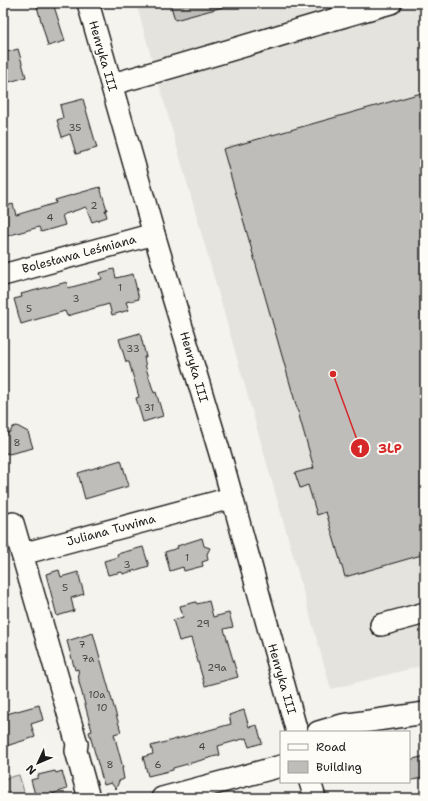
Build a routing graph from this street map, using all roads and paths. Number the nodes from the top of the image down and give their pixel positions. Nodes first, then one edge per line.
1 (88, 3) edge
2 (391, 3) edge
3 (112, 84) junction
4 (154, 234) junction
5 (3, 275) edge
6 (231, 498) junction
7 (13, 523) dead end
8 (22, 554) junction
9 (425, 613) edge
10 (381, 625) dead end
11 (425, 713) edge
12 (297, 731) edge
13 (321, 731) edge
14 (280, 766) edge
15 (310, 783) edge
16 (89, 798) edge
17 (162, 798) edge
18 (315, 798) edge

1 - 3 street, Henryka III
2 - 3 street
3 - 4 street, Henryka III
4 - 5 street, Bolesława Leśmiana
4 - 6 street, Henryka III
6 - 8 street, Juliana Tuwima
6 - 12 street, Henryka III
7 - 8 street
8 - 16 street
9 - 10 street
11 - 13 street
14 - 17 street
15 - 18 street

